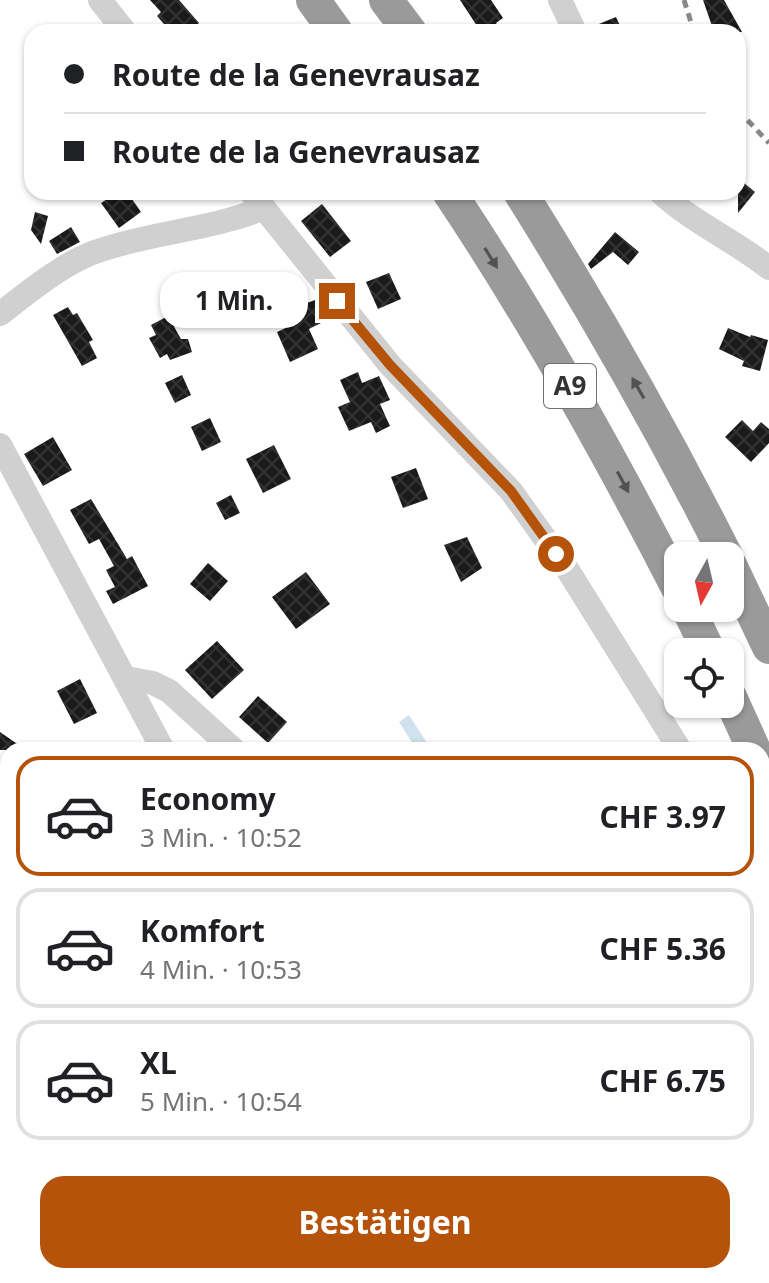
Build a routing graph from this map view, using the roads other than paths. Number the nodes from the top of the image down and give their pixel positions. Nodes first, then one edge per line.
1 (100, 0) edge
2 (313, 0) edge
3 (386, 0) edge
4 (560, 0) edge
5 (119, 24) edge
6 (330, 24) edge
7 (404, 24) edge
8 (571, 24) edge
9 (258, 200) edge
10 (454, 200) edge
11 (525, 200) edge
12 (668, 200) edge
13 (769, 268) edge
14 (0, 314) edge
15 (0, 445) edge
16 (719, 542) edge
17 (664, 561) edge
18 (744, 594) edge
19 (769, 647) edge
20 (126, 678) junction
21 (740, 718) edge
22 (159, 742) edge
23 (225, 742) edge
24 (675, 742) edge
25 (750, 742) edge

1 - 5 street
2 - 6 highway
3 - 7 highway
4 - 8 street
9 - 14 street
9 - 24 street
10 -> 17 highway, A9
16 -> 11 highway, A9
12 - 13 street
15 - 20 street
18 - 19 highway
20 - 22 street
20 - 23 street
21 - 25 highway

